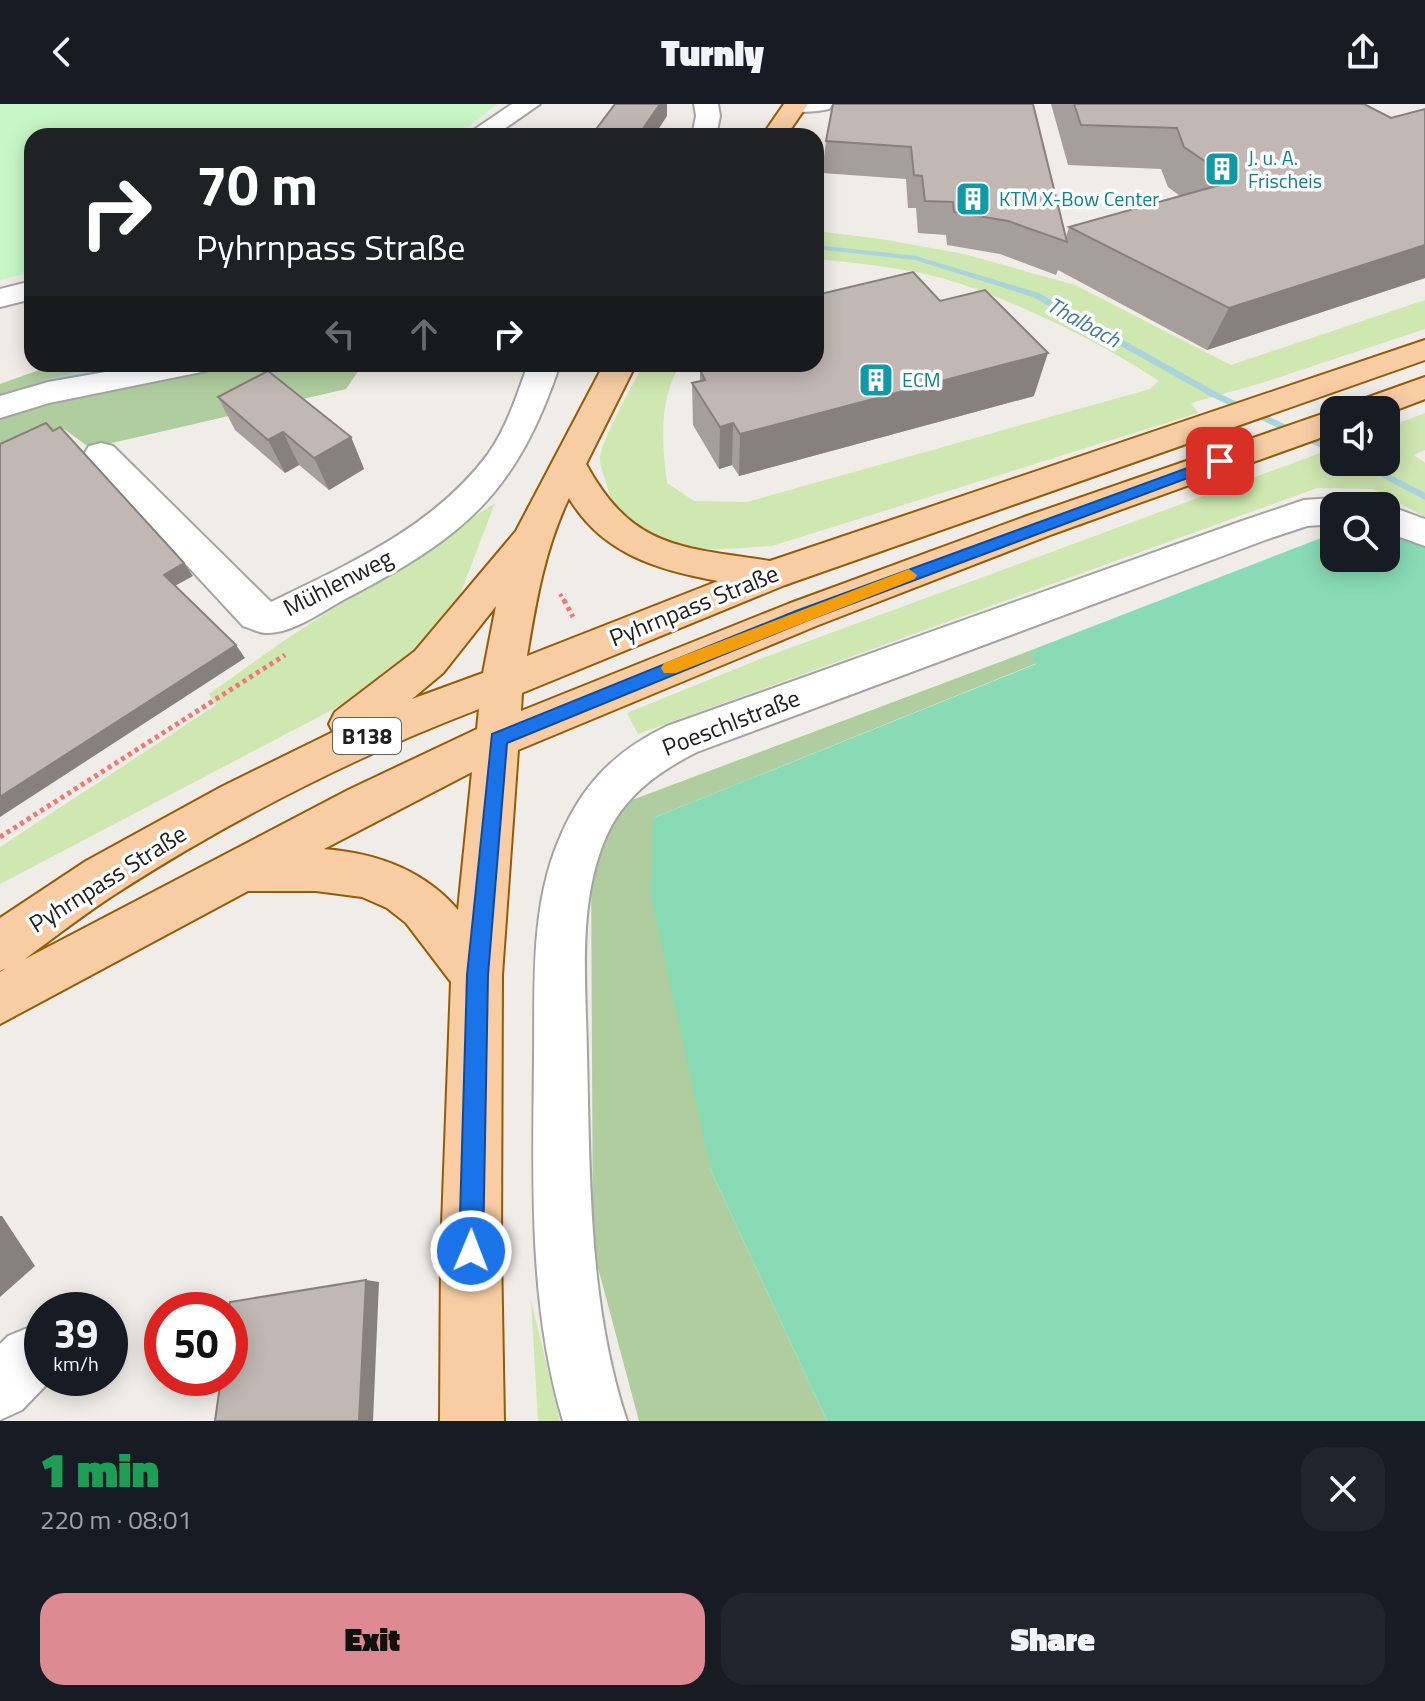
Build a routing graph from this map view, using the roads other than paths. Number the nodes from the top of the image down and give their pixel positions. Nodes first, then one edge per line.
1 (528, 104) edge
2 (706, 104) edge
3 (796, 104) edge
4 (821, 104) edge
5 (490, 128) edge
6 (706, 128) edge
7 (780, 128) edge
8 (24, 292) edge
9 (0, 298) edge
10 (1425, 349) edge
11 (160, 372) edge
12 (541, 372) edge
13 (616, 372) edge
14 (1425, 387) edge
15 (1400, 396) edge
16 (0, 407) edge
17 (1320, 426) edge
18 (101, 454) dead end
19 (569, 465) junction
20 (1320, 512) edge
21 (1400, 523) edge
22 (535, 530) junction
23 (1425, 533) edge
24 (771, 575) junction
25 (502, 683) junction
26 (498, 739) junction
27 (237, 801) junction
28 (244, 869) junction
29 (0, 947) edge
30 (477, 975) junction
31 (0, 999) edge
32 (472, 1421) edge
33 (595, 1421) edge

1 - 5 street
2 - 6 street
3 - 4 street
3 - 7 main road
8 - 9 street
10 - 24 main road, Pyhrnpass Straße / B138
11 - 16 street
12 - 18 street, Mühlenweg
13 - 19 main road
14 - 15 main road
17 - 26 main road, Pyhrnpass Straße / B138
19 - 22 main road
19 - 24 main road
20 - 33 street, Poeschlstraße
21 - 23 street
22 - 25 main road
22 - 27 main road
24 - 25 main road, Pyhrnpass Straße / B138
25 - 26 main road
25 - 27 main road, Pyhrnpass Straße / B138
26 - 28 main road, Pyhrnpass Straße / B138
26 - 30 main road
27 - 29 main road, Pyhrnpass Straße / B138
28 - 30 main road
28 - 31 main road, Pyhrnpass Straße / B138
30 - 32 main road

